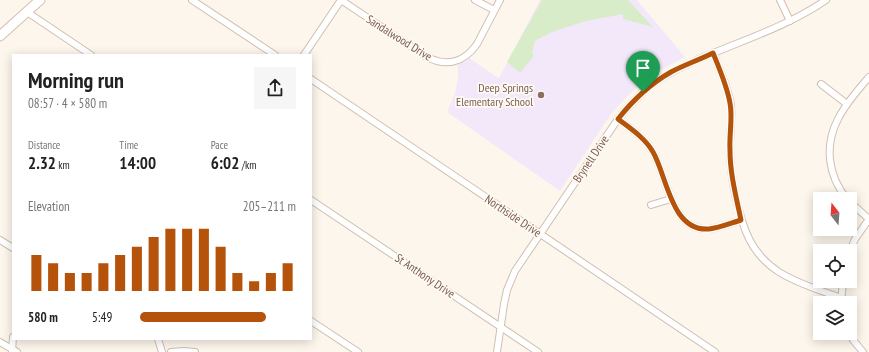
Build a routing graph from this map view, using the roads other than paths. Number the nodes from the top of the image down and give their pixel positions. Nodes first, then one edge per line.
1 (40, 0) edge
2 (192, 0) edge
3 (341, 0) edge
4 (475, 0) edge
5 (500, 0) edge
6 (780, 0) edge
7 (826, 0) edge
8 (494, 10) junction
9 (27, 12) junction
10 (790, 22) junction
11 (2, 32) edge
12 (713, 53) junction
13 (90, 54) edge
14 (273, 54) edge
15 (305, 54) edge
16 (869, 77) edge
17 (312, 80) edge
18 (820, 84) dead end
19 (847, 104) junction
20 (618, 119) junction
21 (842, 192) edge
22 (671, 199) junction
23 (312, 201) edge
24 (651, 205) dead end
25 (857, 208) edge
26 (869, 219) edge
27 (741, 220) junction
28 (540, 234) junction
29 (0, 240) edge
30 (853, 244) edge
31 (12, 247) edge
32 (832, 296) edge
33 (312, 322) edge
34 (501, 327) junction
35 (13, 340) edge
36 (158, 340) edge
37 (853, 340) edge
38 (0, 342) edge
39 (13, 351) edge
40 (162, 352) edge
41 (171, 352) edge
42 (194, 352) edge
43 (358, 352) edge
44 (497, 352) edge
45 (538, 352) edge
46 (715, 352) edge
47 (863, 352) edge

1 - 9 main road
2 - 14 street
3 - 8 street, Sandalwood Drive
3 - 15 street
4 - 8 street
5 - 8 street, Sandalwood Drive
6 - 10 street
7 - 10 street, Brynell Drive
9 - 11 main road
9 - 13 street
10 - 12 street, Brynell Drive
12 - 20 street, Brynell Drive
12 - 27 street
16 - 19 street
17 - 28 street, Northside Drive
18 - 19 street
19 - 21 street
20 - 22 street
20 - 28 street, Brynell Drive
22 - 24 street
22 - 27 street
23 - 34 street, St Anthony Drive
25 - 26 street
26 - 30 street
27 - 32 street
28 - 34 street, Brynell Drive
28 - 46 street, Northside Drive
29 - 31 street
33 - 43 street
34 - 44 street, Brynell Drive
34 - 45 street, St Anthony Drive
35 - 39 street
36 - 40 street
37 - 47 street
38 - 39 street
41 - 42 street

